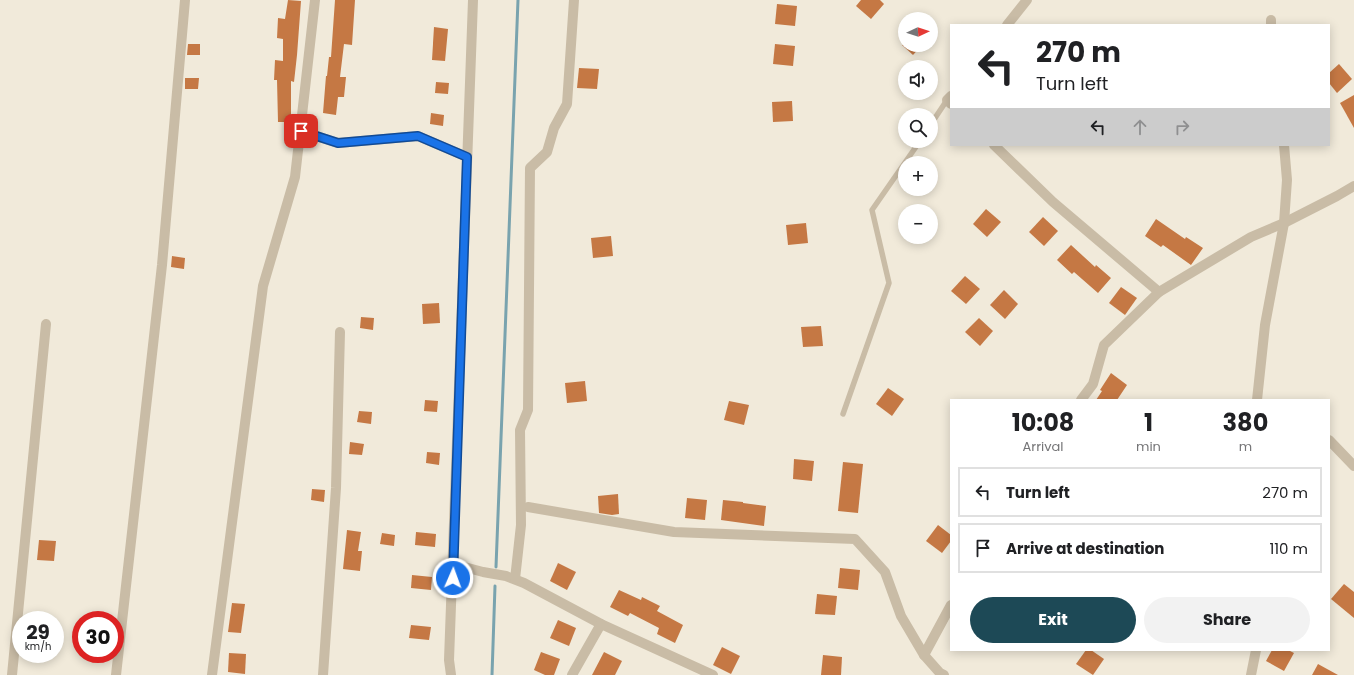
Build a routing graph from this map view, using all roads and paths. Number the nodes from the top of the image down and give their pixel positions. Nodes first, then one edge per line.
1 (185, 0) edge
2 (315, 0) edge
3 (473, 0) edge
4 (574, 0) edge
5 (1027, 0) edge
6 (1009, 24) edge
7 (950, 100) edge
8 (938, 115) edge
9 (301, 131) junction
10 (995, 146) edge
11 (1284, 146) edge
12 (915, 148) edge
13 (467, 157) junction
14 (1354, 186) edge
15 (1284, 223) junction
16 (1159, 292) junction
17 (46, 324) dead end
18 (340, 332) dead end
19 (1083, 399) edge
20 (1257, 399) edge
21 (843, 414) dead end
22 (1330, 441) edge
23 (1354, 466) edge
24 (528, 507) dead end
25 (453, 564) junction
26 (515, 579) junction
27 (950, 607) edge
28 (601, 624) junction
29 (1256, 651) edge
30 (924, 655) junction
31 (12, 675) edge
32 (116, 675) edge
33 (212, 675) edge
34 (323, 675) edge
35 (451, 675) edge
36 (572, 675) edge
37 (713, 675) edge
38 (944, 675) edge
39 (1251, 675) edge

1 - 32 street
2 - 9 street
3 - 13 street
4 - 26 street
5 - 6 street
7 - 8 lane
9 - 13 street
9 - 33 street
10 - 16 street
11 - 15 street
12 - 21 lane
13 - 25 street
14 - 15 street
15 - 16 street
15 - 20 street
16 - 19 street
17 - 31 street
18 - 34 street
22 - 23 street
24 - 30 street
25 - 26 street
25 - 35 street
26 - 28 street
27 - 30 street
28 - 36 street
28 - 37 street
29 - 39 street
30 - 38 street

